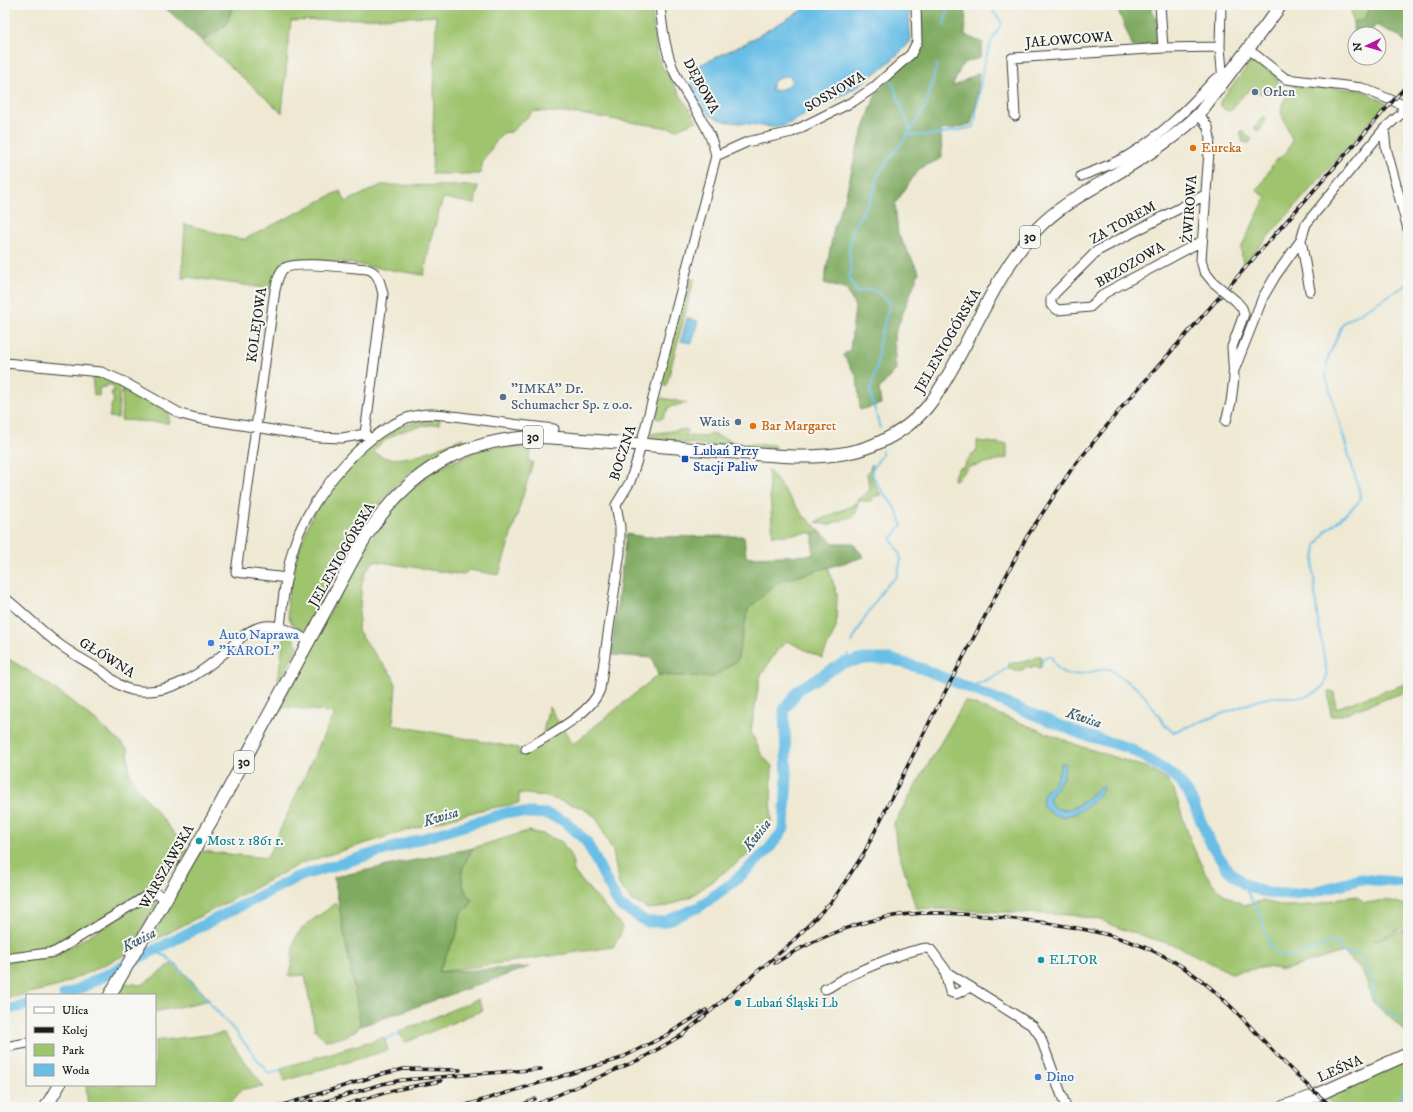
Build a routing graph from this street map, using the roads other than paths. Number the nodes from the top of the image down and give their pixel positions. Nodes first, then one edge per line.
1 (660, 5) edge
2 (916, 5) edge
3 (1160, 5) edge
4 (1221, 5) edge
5 (1281, 5) edge
6 (1220, 46) junction
7 (1163, 48) junction
8 (1248, 49) junction
9 (1222, 79) junction
10 (1406, 107) edge
11 (1199, 114) junction
12 (1015, 116) dead end
13 (1384, 129) junction
14 (716, 156) junction
15 (1081, 176) dead end
16 (1205, 195) junction
17 (1408, 229) edge
18 (1301, 240) junction
19 (1202, 241) junction
20 (1310, 291) dead end
21 (1051, 305) joint
22 (5, 363) edge
23 (1233, 372) junction
24 (1226, 421) dead end
25 (256, 427) junction
26 (554, 429) dead end
27 (368, 437) junction
28 (642, 444) junction
29 (287, 578) junction
30 (5, 598) edge
31 (280, 627) junction
32 (310, 642) junction
33 (526, 749) dead end
34 (214, 816) joint
35 (165, 902) junction
36 (5, 959) edge
37 (943, 966) junction
38 (971, 987) junction
39 (825, 989) dead end
40 (111, 994) edge
41 (26, 1043) edge
42 (5, 1047) edge
43 (1408, 1054) edge
44 (58, 1086) edge
45 (1303, 1104) edge
46 (46, 1107) edge
47 (1066, 1107) edge
48 (1283, 1107) edge

1 - 14 street, DĘBOWA
2 - 14 street, SOSNOWA
3 - 7 street
4 - 6 street
5 - 8 main road, 30
6 - 7 street, JAŁOWCOWA
6 - 9 street
7 - 12 street, JAŁOWCOWA
8 - 9 main road, JELENIOGÓRSKA / 30
8 - 10 street
9 - 11 main road, JELENIOGÓRSKA / 30
9 - 15 street
10 - 13 street
11 - 16 street, ŻWIROWA
11 - 28 main road, JELENIOGÓRSKA / 30
13 - 17 street
13 - 18 street
14 - 28 street, BOCZNA
16 - 19 street, ŻWIROWA
16 - 21 street, ZA TOREM
18 - 20 street
18 - 23 street
19 - 21 street, BRZOZOWA
19 - 23 street, ŻWIROWA, bridge
22 - 25 street
23 - 24 street
25 - 27 street
25 - 27 street, KOLEJOWA
25 - 29 street, KOLEJOWA
26 - 27 street
27 - 29 street
28 - 32 main road, JELENIOGÓRSKA / 30
28 - 33 street, BOCZNA
29 - 31 street
30 - 31 street, GŁÓWNA
31 - 32 street, GŁÓWNA
32 - 34 main road, JELENIOGÓRSKA / 30
34 - 35 main road, WARSZAWSKA / 30
35 - 36 street
35 - 40 main road, WARSZAWSKA / 30
37 - 38 street
37 - 38 street
37 - 39 street
38 - 47 street
41 - 42 street
43 - 45 main road, LEŚNA
44 - 46 main road
45 - 48 main road, LEŚNA

